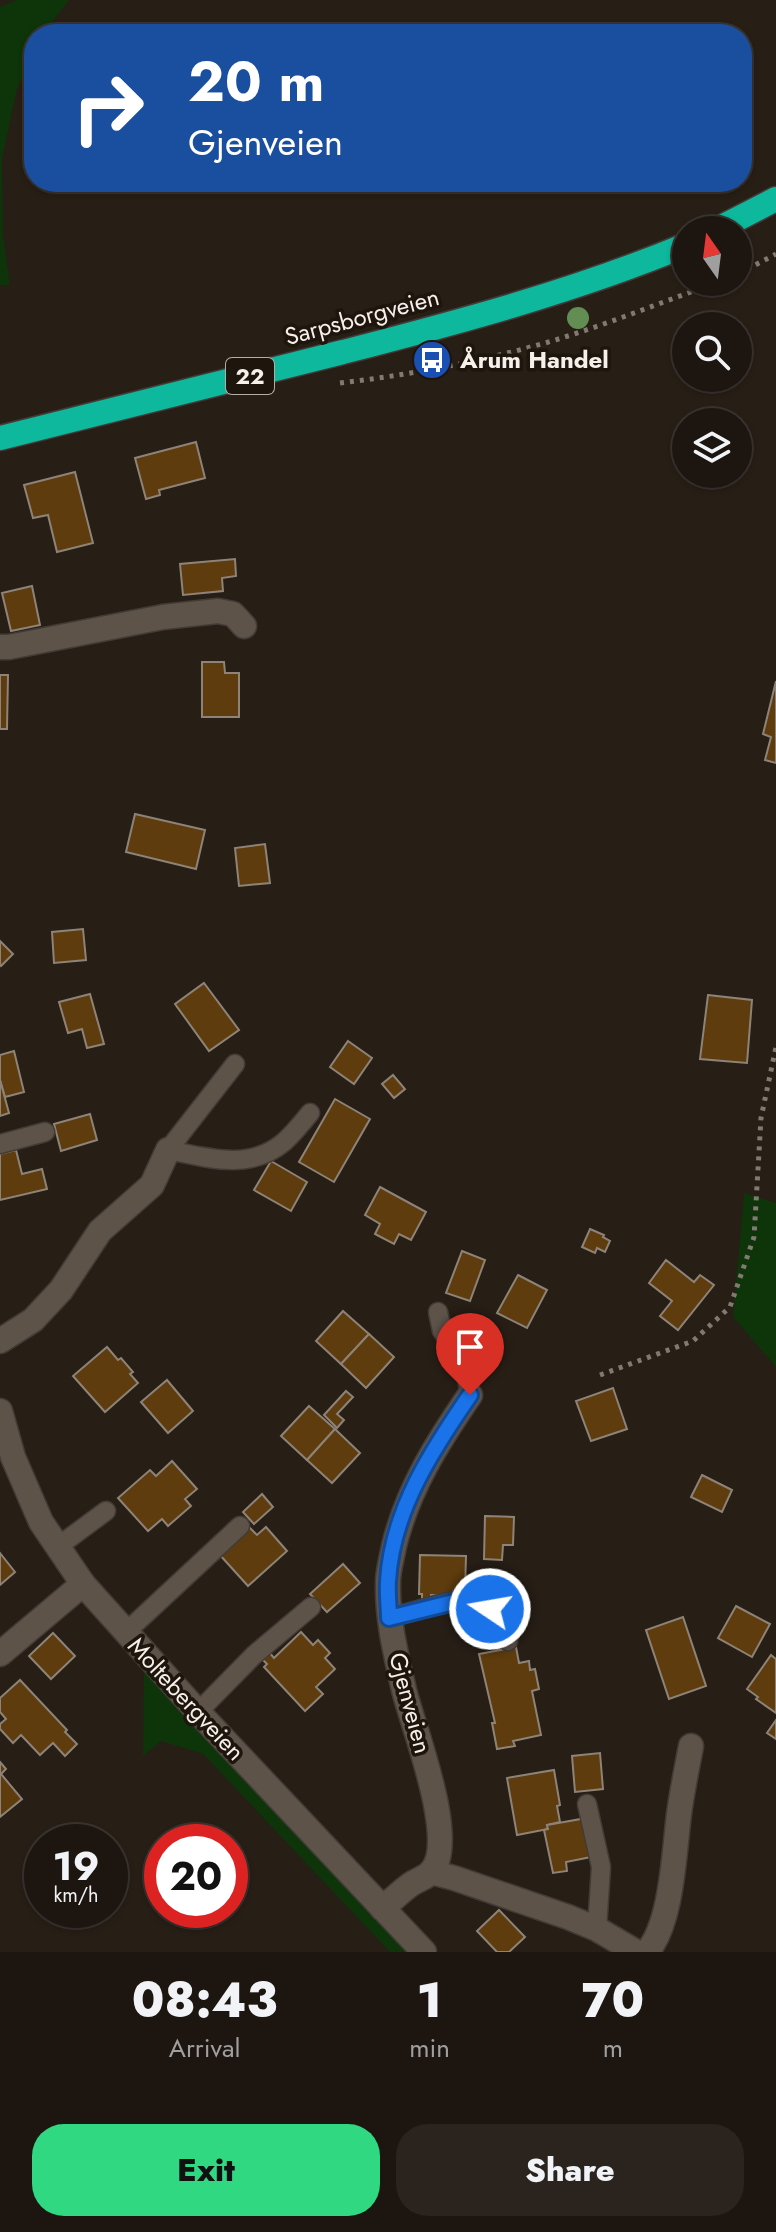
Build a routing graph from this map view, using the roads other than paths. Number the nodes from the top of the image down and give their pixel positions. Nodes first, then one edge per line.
1 (776, 199) edge
2 (743, 216) edge
3 (672, 250) edge
4 (0, 438) edge
5 (244, 626) dead end
6 (0, 647) edge
7 (235, 1064) dead end
8 (310, 1113) dead end
9 (45, 1132) dead end
10 (0, 1144) edge
11 (168, 1150) junction
12 (438, 1312) dead end
13 (0, 1341) edge
14 (470, 1395) joint
15 (1, 1421) edge
16 (106, 1511) dead end
17 (240, 1526) dead end
18 (56, 1548) junction
19 (83, 1584) junction
20 (311, 1607) dead end
21 (389, 1618) junction
22 (125, 1633) junction
23 (508, 1641) dead end
24 (0, 1654) edge
25 (198, 1712) junction
26 (691, 1746) dead end
27 (587, 1804) dead end
28 (431, 1872) junction
29 (382, 1908) junction
30 (597, 1929) junction
31 (424, 1952) edge
32 (636, 1952) edge
33 (647, 1952) edge

1 - 2 highway
3 - 4 highway, Sarpsborgveien / 22
5 - 6 street
7 - 11 lane
8 - 11 lane
9 - 10 lane
11 - 13 street
12 - 14 lane
14 - 21 street, Gjenveien
15 - 18 street, Moltebergveien
16 - 18 lane
17 - 22 lane
18 - 19 street, Moltebergveien
19 - 22 street, Moltebergveien
19 - 24 street
20 - 25 lane
21 - 23 lane
21 - 28 street, Gjenveien
22 - 25 street, Moltebergveien
25 - 29 street, Moltebergveien
26 - 33 street
27 - 30 lane
28 - 29 street
28 - 30 street
29 - 31 street, Moltebergveien
30 - 32 street

